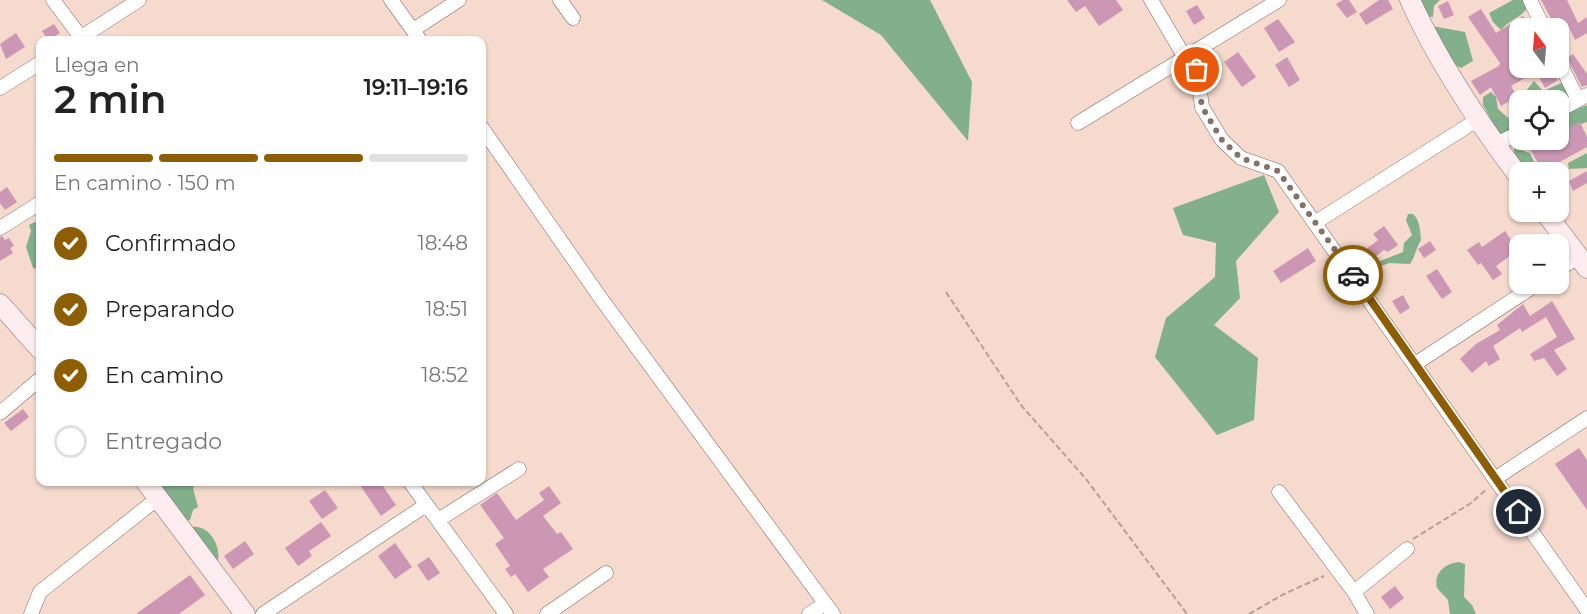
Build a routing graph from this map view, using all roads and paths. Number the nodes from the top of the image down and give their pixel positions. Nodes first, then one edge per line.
1 (53, 0) edge
2 (139, 0) edge
3 (391, 0) edge
4 (459, 0) edge
5 (560, 0) edge
6 (1151, 0) edge
7 (1279, 0) edge
8 (1410, 0) edge
9 (1530, 0) edge
10 (573, 18) dead end
11 (1539, 18) edge
12 (416, 35) edge
13 (78, 36) edge
14 (87, 36) edge
15 (1184, 56) junction
16 (36, 66) edge
17 (1569, 77) edge
18 (0, 88) edge
19 (1582, 98) edge
20 (1477, 120) junction
21 (1078, 123) dead end
22 (486, 134) edge
23 (1509, 138) edge
24 (1495, 145) junction
25 (1509, 163) edge
26 (36, 206) edge
27 (1316, 222) junction
28 (1553, 222) edge
29 (0, 228) edge
30 (1583, 262) edge
31 (946, 292) dead end
32 (1522, 294) edge
33 (1, 302) edge
34 (36, 344) edge
35 (1415, 364) junction
36 (36, 383) edge
37 (0, 413) edge
38 (1587, 418) edge
39 (519, 469) dead end
40 (1496, 478) junction
41 (149, 486) edge
42 (413, 486) edge
43 (1279, 492) dead end
44 (159, 498) junction
45 (426, 505) junction
46 (438, 520) junction
47 (1407, 549) joint
48 (1338, 570) junction
49 (606, 573) dead end
50 (1354, 592) junction
51 (1583, 596) edge
52 (829, 609) edge
53 (1587, 610) edge
54 (31, 614) edge
55 (244, 614) edge
56 (263, 614) edge
57 (506, 614) edge
58 (547, 614) edge
59 (809, 614) edge
60 (1187, 614) edge
61 (1249, 614) edge
62 (1367, 614) edge

1 - 13 street
2 - 14 street
3 - 12 street
4 - 12 street
5 - 10 street
6 - 15 street
7 - 15 street
8 - 20 main road
9 - 11 street
15 - 21 street
15 - 27 street
16 - 18 street
17 - 19 street
20 - 24 main road
20 - 27 street
22 - 52 street
23 - 24 street
24 - 25 main road
26 - 29 street
27 - 35 street
28 - 30 main road
31 - 60 path
32 - 35 street
33 - 34 main road
35 - 40 street
36 - 37 street
38 - 40 street
39 - 46 street
40 - 47 path
40 - 51 street
41 - 44 main road
42 - 45 street
43 - 48 street
44 - 54 street
44 - 55 main road
45 - 46 street
45 - 56 street
46 - 57 street
47 - 50 street
48 - 50 street
48 - 61 path
49 - 58 street
50 - 62 street
51 - 53 street
52 - 59 street

